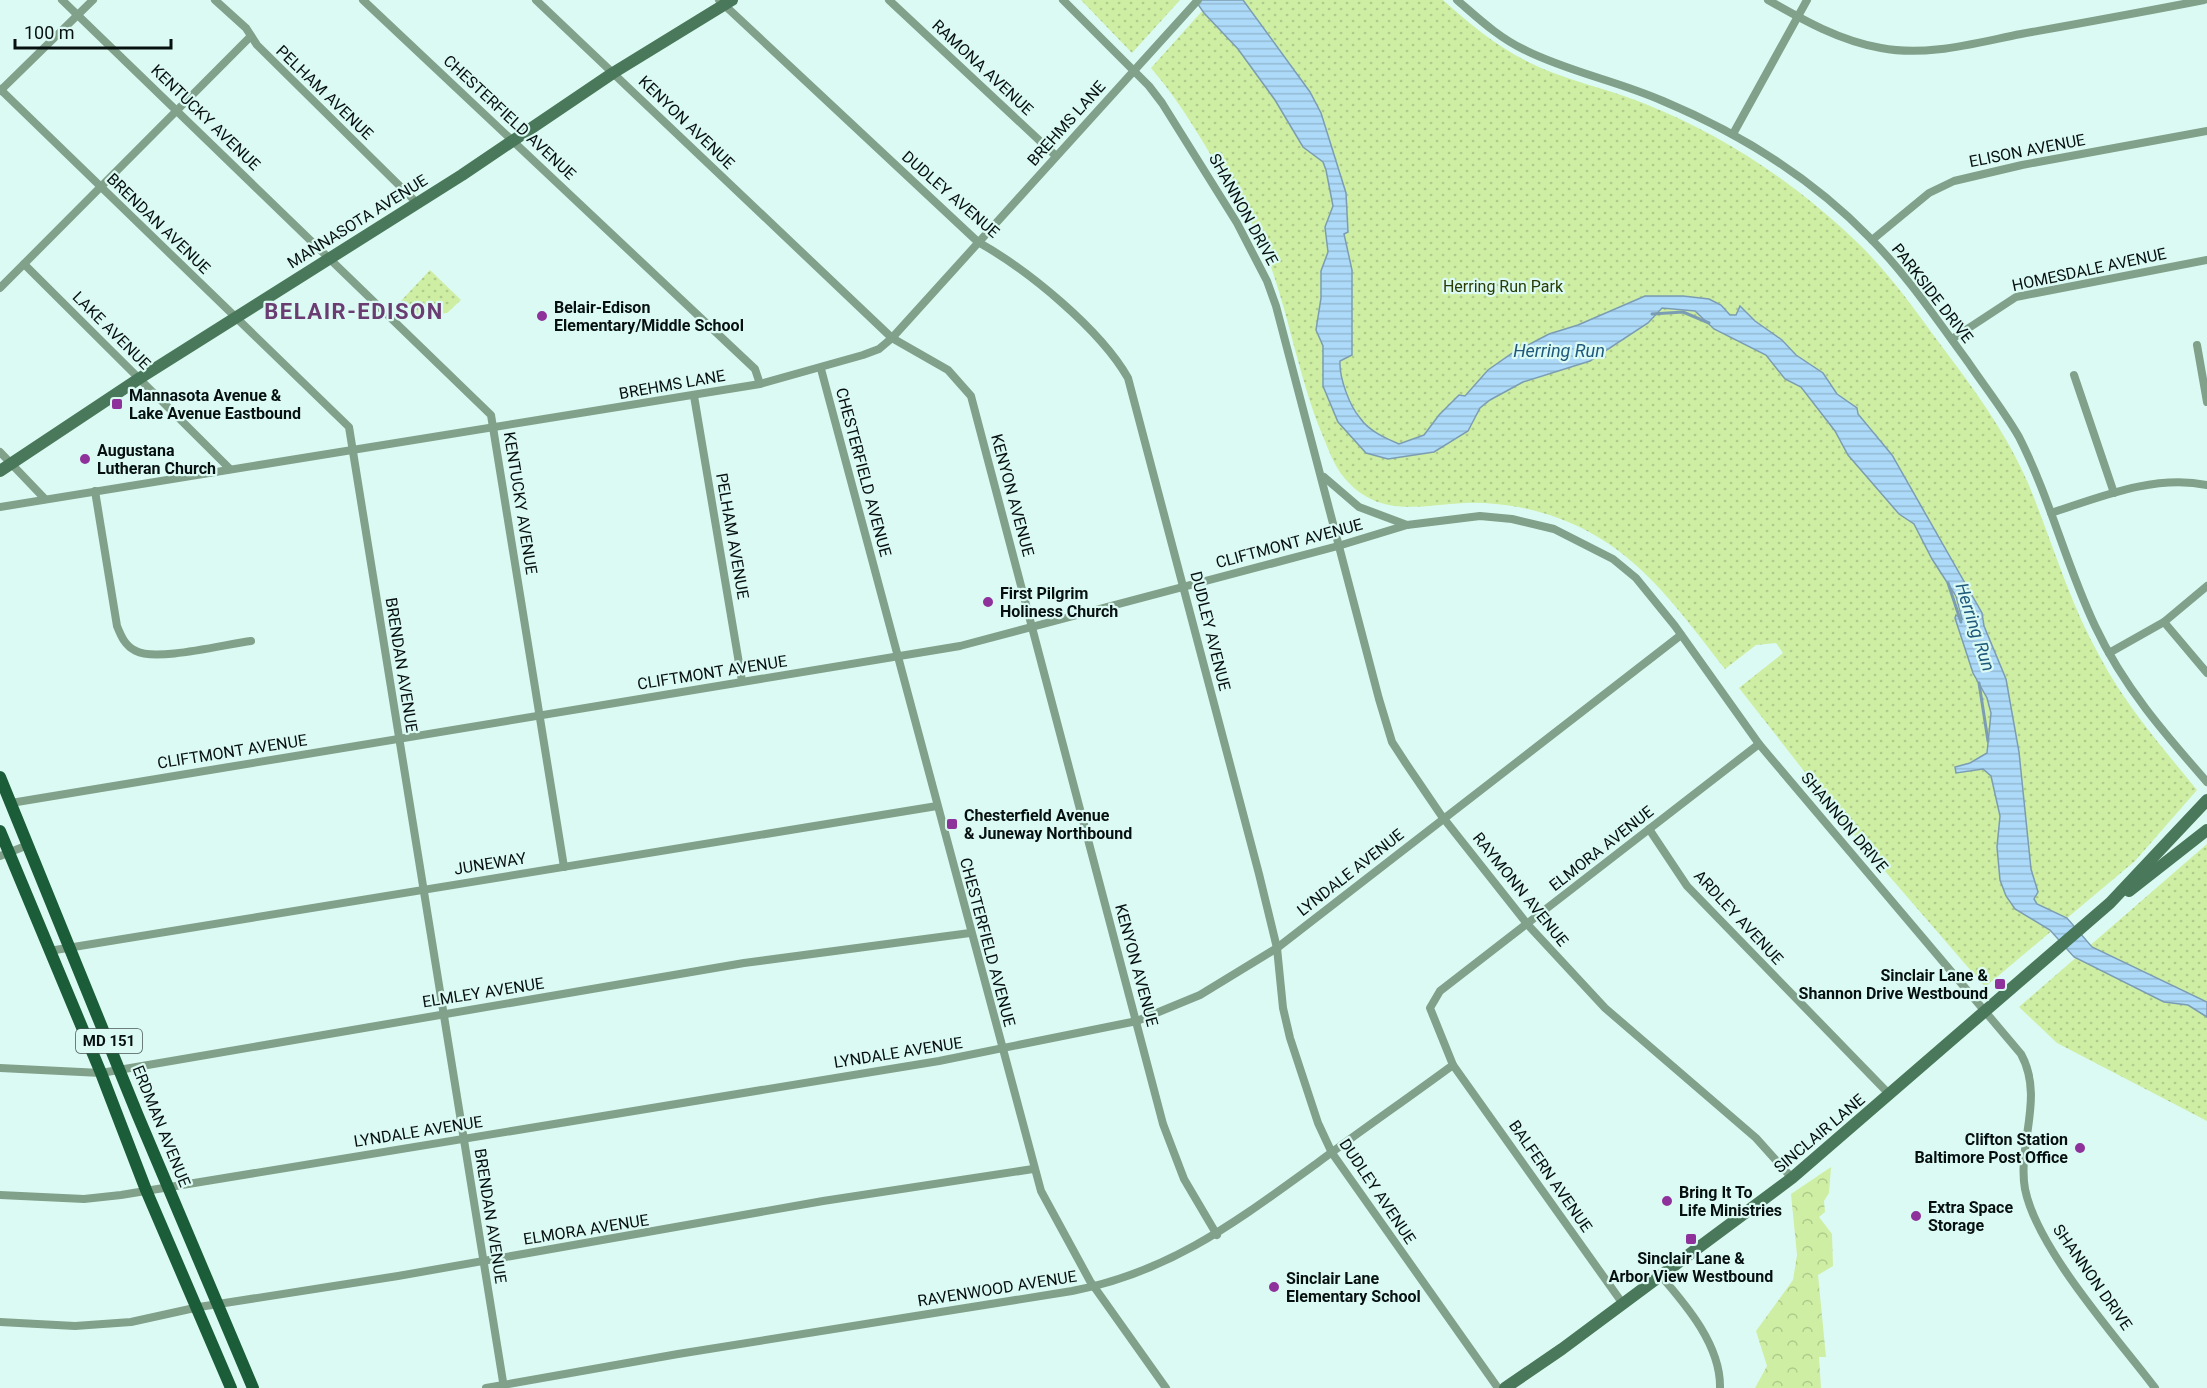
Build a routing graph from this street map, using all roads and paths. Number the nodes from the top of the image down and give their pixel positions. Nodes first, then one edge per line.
1 (62, 0) edge
2 (93, 0) edge
3 (363, 0) edge
4 (536, 0) edge
5 (889, 0) edge
6 (1063, 0) edge
7 (1198, 0) edge
8 (1457, 0) edge
9 (1768, 0) edge
10 (1807, 0) edge
11 (2205, 0) edge
12 (218, 1) edge
13 (725, 2) edge
14 (78, 15) junction
15 (1797, 18) junction
16 (251, 36) junction
17 (1134, 70) junction
18 (614, 73) junction
19 (0, 90) edge
20 (177, 110) junction
21 (2207, 131) edge
22 (1733, 134) junction
23 (512, 141) junction
24 (1056, 156) junction
25 (100, 186) junction
26 (417, 203) junction
27 (1872, 240) junction
28 (978, 242) junction
29 (328, 258) junction
30 (2207, 260) edge
31 (24, 264) junction
32 (0, 288) edge
33 (236, 317) junction
34 (892, 338) junction
35 (1952, 339) junction
36 (2197, 345) dead end
37 (821, 369) junction
38 (2074, 375) dead end
39 (140, 378) junction
40 (760, 384) junction
41 (694, 396) junction
42 (2207, 402) edge
43 (494, 429) junction
44 (352, 448) junction
45 (0, 452) edge
46 (13, 463) junction
47 (230, 469) junction
48 (0, 471) edge
49 (1322, 476) junction
50 (2207, 485) edge
51 (95, 491) junction
52 (2114, 493) junction
53 (45, 500) junction
54 (0, 507) edge
55 (2051, 513) junction
56 (1407, 525) junction
57 (1338, 546) junction
58 (2207, 585) edge
59 (1185, 586) junction
60 (2164, 622) junction
61 (1033, 628) junction
62 (1681, 635) junction
63 (251, 641) dead end
64 (2109, 653) junction
65 (899, 656) junction
66 (2207, 674) edge
67 (742, 681) junction
68 (540, 716) junction
69 (398, 739) junction
70 (1759, 744) junction
71 (0, 777) edge
72 (2207, 782) edge
73 (2207, 800) edge
74 (11, 803) junction
75 (937, 806) junction
76 (1444, 818) junction
77 (1649, 829) junction
78 (2207, 830) edge
79 (0, 831) edge
80 (28, 845) junction
81 (4, 854) edge
82 (564, 867) junction
83 (423, 889) junction
84 (2110, 903) junction
85 (1528, 925) junction
86 (970, 933) junction
87 (70, 947) junction
88 (1277, 948) junction
89 (49, 951) junction
90 (1986, 1011) junction
91 (442, 1014) junction
92 (1137, 1021) junction
93 (1001, 1050) junction
94 (1453, 1065) junction
95 (0, 1068) edge
96 (121, 1069) junction
97 (101, 1073) junction
98 (1890, 1095) junction
99 (464, 1139) junction
100 (1332, 1153) junction
101 (1033, 1168) junction
102 (1792, 1178) junction
103 (169, 1187) junction
104 (146, 1191) junction
105 (0, 1194) edge
106 (1217, 1235) junction
107 (483, 1261) junction
108 (1661, 1276) junction
109 (1095, 1287) junction
110 (1623, 1304) junction
111 (218, 1305) junction
112 (199, 1307) junction
113 (0, 1322) edge
114 (503, 1387) edge
115 (231, 1388) edge
116 (254, 1388) edge
117 (486, 1388) edge
118 (1166, 1388) edge
119 (1498, 1388) edge
120 (1504, 1388) edge
121 (1720, 1388) edge
122 (2155, 1388) edge

1 - 14 street, KENTUCKY AVENUE
2 - 14 street
3 - 23 street, CHESTERFIELD AVENUE
4 - 18 street, KENYON AVENUE
5 - 24 street, RAMONA AVENUE
6 - 17 street, SHANNON DRIVE
7 - 17 street, BREHMS LANE
8 - 22 street, PARKSIDE DRIVE
9 - 15 street
10 - 15 street
11 - 15 street
12 - 16 street, PELHAM AVENUE
13 - 18 main road, MANNASOTA AVENUE
13 - 28 street, DUDLEY AVENUE
14 - 19 street
14 - 20 street, KENTUCKY AVENUE
15 - 22 street
16 - 20 street
16 - 26 street, PELHAM AVENUE
17 - 24 street, BREHMS LANE
17 - 49 street, SHANNON DRIVE
18 - 23 main road, MANNASOTA AVENUE
18 - 34 street, KENYON AVENUE
19 - 25 street, BRENDAN AVENUE
20 - 25 street
20 - 29 street, KENTUCKY AVENUE
21 - 27 street, ELISON AVENUE
22 - 27 street, PARKSIDE DRIVE
23 - 26 main road, MANNASOTA AVENUE
23 - 40 street, CHESTERFIELD AVENUE
24 - 28 street, BREHMS LANE
25 - 31 street
25 - 33 street, BRENDAN AVENUE
26 - 29 main road, MANNASOTA AVENUE
27 - 35 street, PARKSIDE DRIVE
28 - 34 street, BREHMS LANE
28 - 59 street, DUDLEY AVENUE
29 - 33 main road, MANNASOTA AVENUE
29 - 43 street, KENTUCKY AVENUE
30 - 35 street, HOMESDALE AVENUE
31 - 32 street
31 - 39 street, LAKE AVENUE
33 - 39 main road, MANNASOTA AVENUE
33 - 44 street, BRENDAN AVENUE
34 - 37 street, BREHMS LANE
34 - 61 street, KENYON AVENUE
35 - 55 street, PARKSIDE DRIVE
36 - 42 street
37 - 40 street, BREHMS LANE
37 - 65 street, CHESTERFIELD AVENUE
38 - 52 street
39 - 46 main road, MANNASOTA AVENUE
39 - 47 street, LAKE AVENUE
40 - 41 street, BREHMS LANE
41 - 43 street, BREHMS LANE
41 - 67 street, PELHAM AVENUE
43 - 44 street, BREHMS LANE
43 - 68 street, KENTUCKY AVENUE
44 - 47 street, BREHMS LANE
44 - 69 street, BRENDAN AVENUE
45 - 46 street
46 - 48 main road, MANNASOTA AVENUE
46 - 53 street
47 - 51 street, BREHMS LANE
49 - 56 street, SHANNON DRIVE
49 - 57 street, SHANNON DRIVE
50 - 52 street
51 - 53 street, BREHMS LANE
51 - 63 street
52 - 55 street
53 - 54 street, BREHMS LANE
55 - 64 street, PARKSIDE DRIVE
56 - 57 street, CLIFTMONT AVENUE
56 - 62 street, SHANNON DRIVE
57 - 59 street, CLIFTMONT AVENUE
57 - 76 street, RAYMONN AVENUE
58 - 60 street
59 - 61 street, CLIFTMONT AVENUE
59 - 88 street, DUDLEY AVENUE
60 - 64 street
60 - 66 street
61 - 65 street, CLIFTMONT AVENUE
61 - 92 street, KENYON AVENUE
62 - 70 street, SHANNON DRIVE
62 - 76 street, LYNDALE AVENUE
64 - 72 street, PARKSIDE DRIVE
65 - 67 street, CLIFTMONT AVENUE
65 - 75 street, CHESTERFIELD AVENUE
67 - 68 street, CLIFTMONT AVENUE
68 - 69 street, CLIFTMONT AVENUE
68 - 82 street, KENTUCKY AVENUE
69 - 74 street, CLIFTMONT AVENUE
69 - 83 street, BRENDAN AVENUE
70 - 77 street, ELMORA AVENUE
70 - 90 street, SHANNON DRIVE
71 - 74 main road, ERDMAN AVENUE / MD 151
73 - 84 main road, SINCLAIR LANE
74 - 80 main road, ERDMAN AVENUE / MD 151
75 - 82 street, JUNEWAY
75 - 86 street, CHESTERFIELD AVENUE
76 - 85 street, RAYMONN AVENUE
76 - 88 street, LYNDALE AVENUE
77 - 85 street, ELMORA AVENUE
77 - 98 street, ARDLEY AVENUE
78 - 84 main road, SINCLAIR LANE
79 - 81 main road, MD 151
80 - 81 street
80 - 87 main road, ERDMAN AVENUE / MD 151
81 - 89 main road, MD 151
82 - 83 street, JUNEWAY
83 - 87 street, JUNEWAY
83 - 91 street, BRENDAN AVENUE
84 - 90 main road, SINCLAIR LANE
85 - 94 street, ELMORA AVENUE
85 - 102 street, RAYMONN AVENUE
86 - 91 street, ELMLEY AVENUE
86 - 93 street, CHESTERFIELD AVENUE
87 - 89 street, JUNEWAY
87 - 96 main road, ERDMAN AVENUE / MD 151
88 - 92 street, LYNDALE AVENUE
88 - 100 street, DUDLEY AVENUE
89 - 97 main road, MD 151
90 - 98 main road, SINCLAIR LANE
90 - 122 street, SHANNON DRIVE
91 - 96 street, ELMLEY AVENUE
91 - 99 street, BRENDAN AVENUE
92 - 93 street, LYNDALE AVENUE
92 - 106 street, KENYON AVENUE
93 - 99 street, LYNDALE AVENUE
93 - 101 street, CHESTERFIELD AVENUE
94 - 100 street, RAVENWOOD AVENUE
94 - 110 street, BALFERN AVENUE
95 - 97 street, ELMLEY AVENUE
96 - 97 street, ELMLEY AVENUE
96 - 103 main road, ERDMAN AVENUE / MD 151
97 - 104 main road, MD 151
98 - 102 main road, SINCLAIR LANE
99 - 103 street, LYNDALE AVENUE
99 - 107 street, BRENDAN AVENUE
100 - 106 street, RAVENWOOD AVENUE
100 - 119 street, DUDLEY AVENUE
101 - 107 street, ELMORA AVENUE
101 - 109 street, CHESTERFIELD AVENUE
102 - 108 main road, SINCLAIR LANE
103 - 104 street, LYNDALE AVENUE
103 - 111 main road, ERDMAN AVENUE / MD 151
104 - 105 street, LYNDALE AVENUE
104 - 112 main road, MD 151
106 - 109 street, RAVENWOOD AVENUE
107 - 111 street, ELMORA AVENUE
107 - 114 street, BRENDAN AVENUE
108 - 110 main road, SINCLAIR LANE
108 - 121 street
109 - 114 street, RAVENWOOD AVENUE
109 - 118 street, CHESTERFIELD AVENUE
110 - 120 main road, SINCLAIR LANE
111 - 112 street, ELMORA AVENUE
111 - 116 main road, ERDMAN AVENUE / MD 151
112 - 113 street, ELMORA AVENUE
112 - 115 main road, MD 151
114 - 117 street, RAVENWOOD AVENUE

